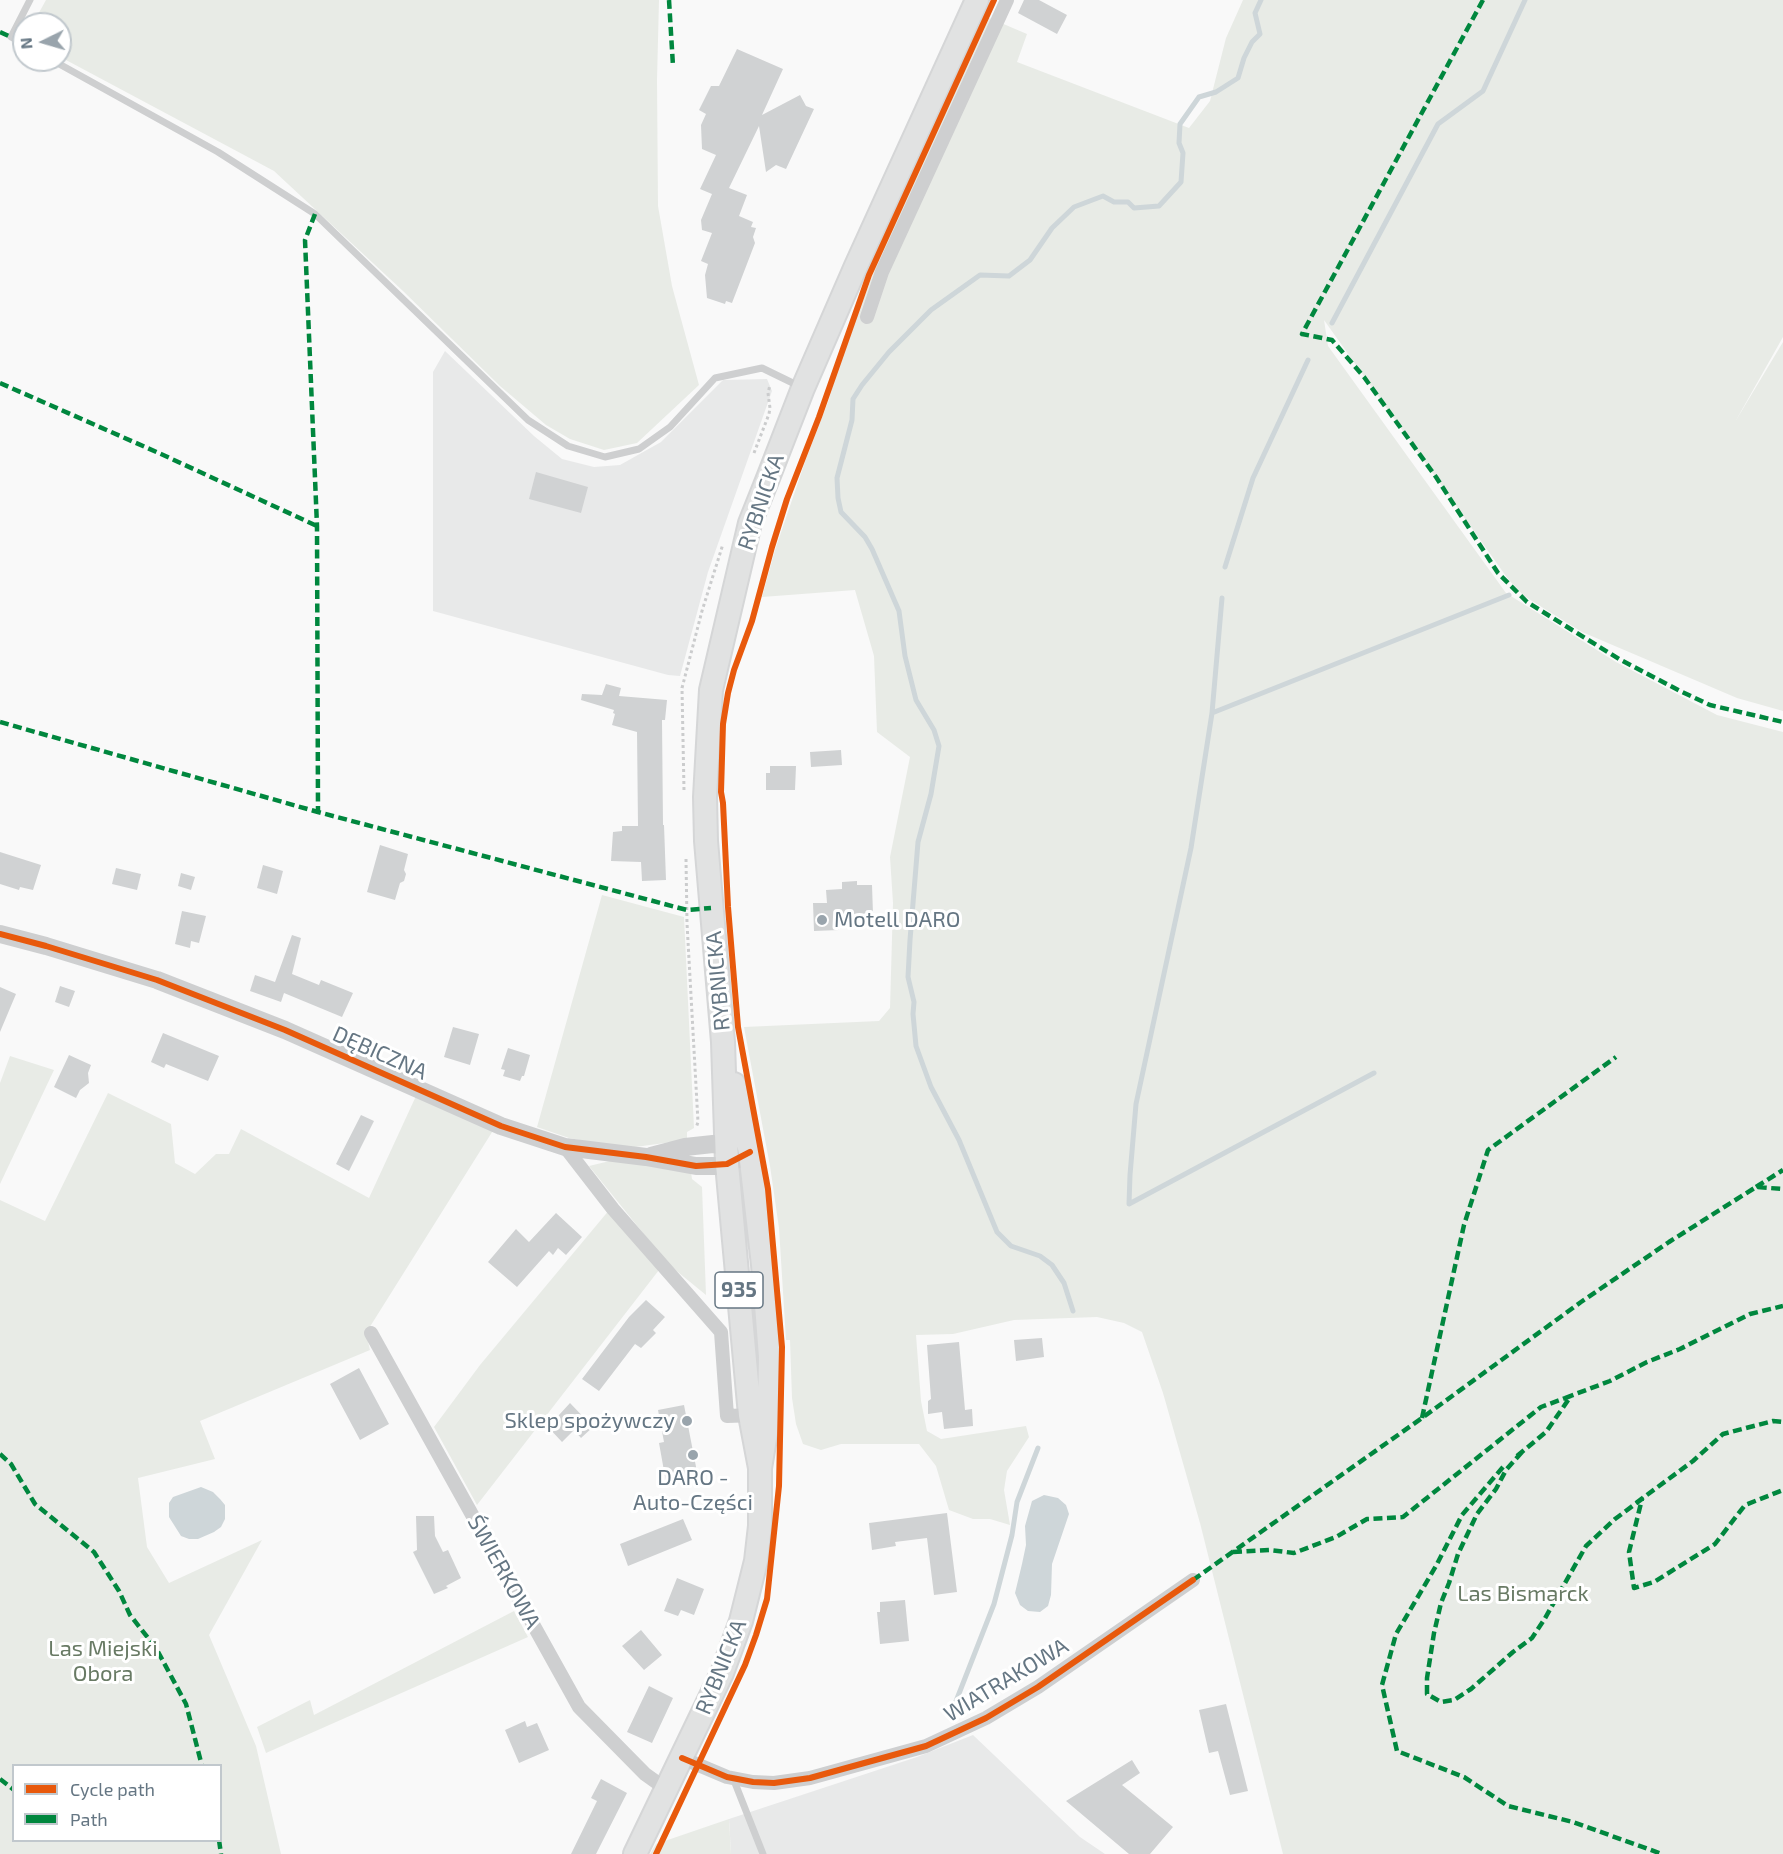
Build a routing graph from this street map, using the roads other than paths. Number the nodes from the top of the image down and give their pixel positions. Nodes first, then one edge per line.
1 (977, 0) edge
2 (1007, 0) edge
3 (72, 71) edge
4 (867, 317) dead end
5 (803, 388) junction
6 (0, 934) edge
7 (723, 1042) junction
8 (565, 1147) junction
9 (750, 1152) junction
10 (726, 1155) junction
11 (371, 1333) dead end
12 (760, 1415) junction
13 (1193, 1580) dead end
14 (682, 1758) junction
15 (733, 1778) junction
16 (666, 1789) junction
17 (635, 1854) edge
18 (764, 1854) edge

1 - 5 main road, RYBNICKA / 935
2 - 4 street
3 - 5 lane
5 - 7 main road, RYBNICKA / 935
6 - 8 street, DĘBICZNA
7 - 9 main road, RYBNICKA / 935
7 - 10 main road, RYBNICKA / 935
8 - 10 street, DĘBICZNA
8 - 12 street
9 - 10 street, DĘBICZNA
9 - 12 main road, RYBNICKA / 935
10 - 12 main road, RYBNICKA / 935
11 - 16 street, ŚWIERKOWA
12 - 14 main road, RYBNICKA / 935
13 - 15 street, WIATRAKOWA
14 - 15 street, WIATRAKOWA
14 - 16 main road, RYBNICKA / 935
15 - 18 lane
16 - 17 main road, RYBNICKA / 935

